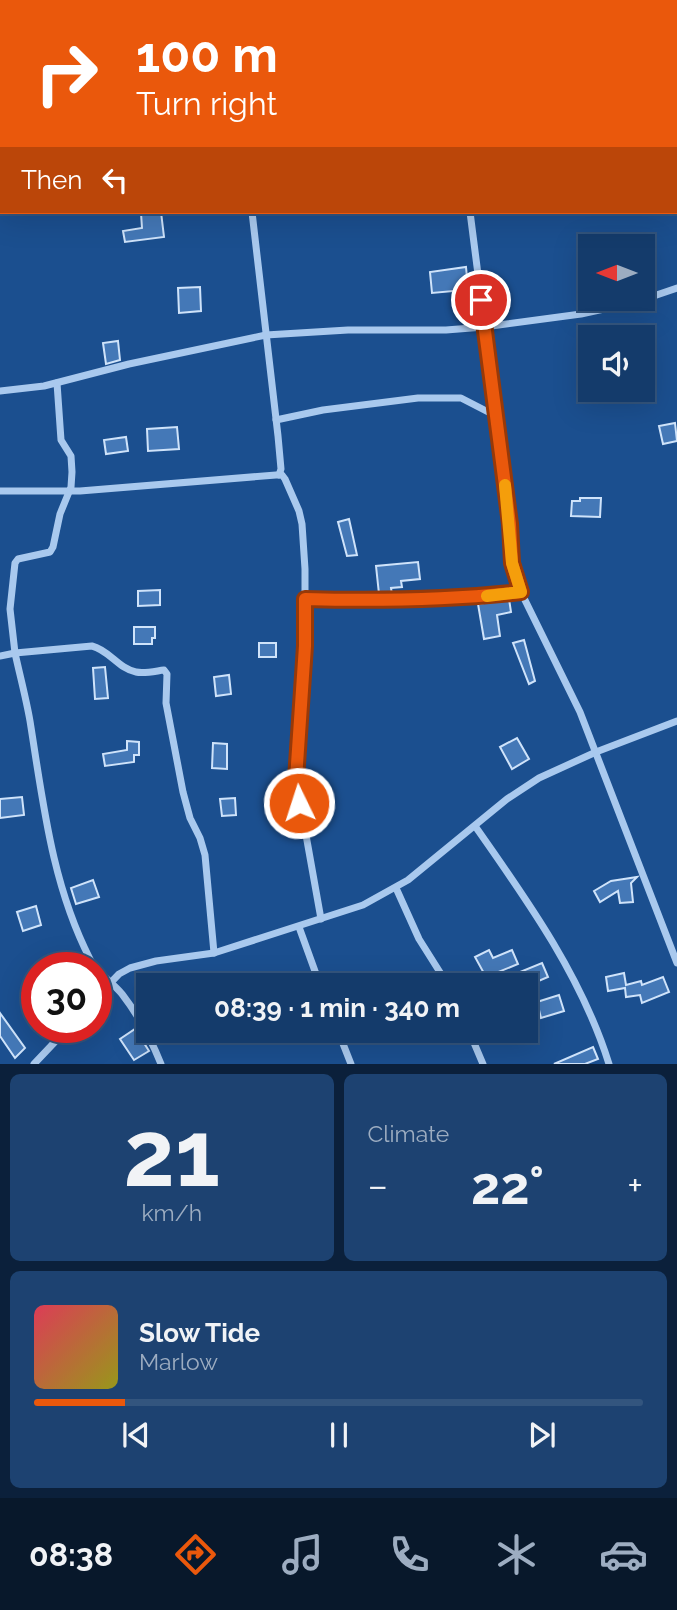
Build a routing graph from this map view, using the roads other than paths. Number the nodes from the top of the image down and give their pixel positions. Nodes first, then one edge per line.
1 (252, 214) edge
2 (470, 214) edge
3 (677, 288) edge
4 (484, 327) junction
5 (266, 335) junction
6 (57, 383) junction
7 (0, 391) edge
8 (496, 416) junction
9 (276, 421) junction
10 (279, 475) junction
11 (0, 491) edge
12 (68, 492) junction
13 (521, 592) junction
14 (305, 599) junction
15 (15, 653) junction
16 (0, 656) edge
17 (677, 721) edge
18 (596, 752) junction
19 (475, 826) junction
20 (396, 888) junction
21 (321, 919) junction
22 (299, 927) junction
23 (87, 952) edge
24 (214, 953) junction
25 (677, 963) edge
26 (316, 973) edge
27 (440, 973) edge
28 (112, 981) edge
29 (112, 985) edge
30 (54, 1043) edge
31 (343, 1043) edge
32 (474, 1043) edge
33 (34, 1064) edge
34 (161, 1064) edge
35 (351, 1064) edge
36 (483, 1064) edge
37 (609, 1064) edge

1 - 5 street
2 - 4 street
3 - 4 street
4 - 5 street
4 - 8 street
5 - 6 street
5 - 9 street
6 - 7 street
6 - 12 street
8 - 9 street
8 - 13 street
9 - 10 street
10 - 12 street
10 - 14 street
11 - 12 street
12 - 15 street
13 - 14 street
13 - 18 street
14 - 21 street
15 - 16 street
15 - 23 street
15 - 24 street
17 - 18 street
18 - 19 street
18 - 25 street
19 - 20 street
19 - 37 street
20 - 21 street
20 - 27 street
21 - 22 street
22 - 24 street
22 - 26 street
24 - 28 street
29 - 34 street
30 - 33 street
31 - 35 street
32 - 36 street

